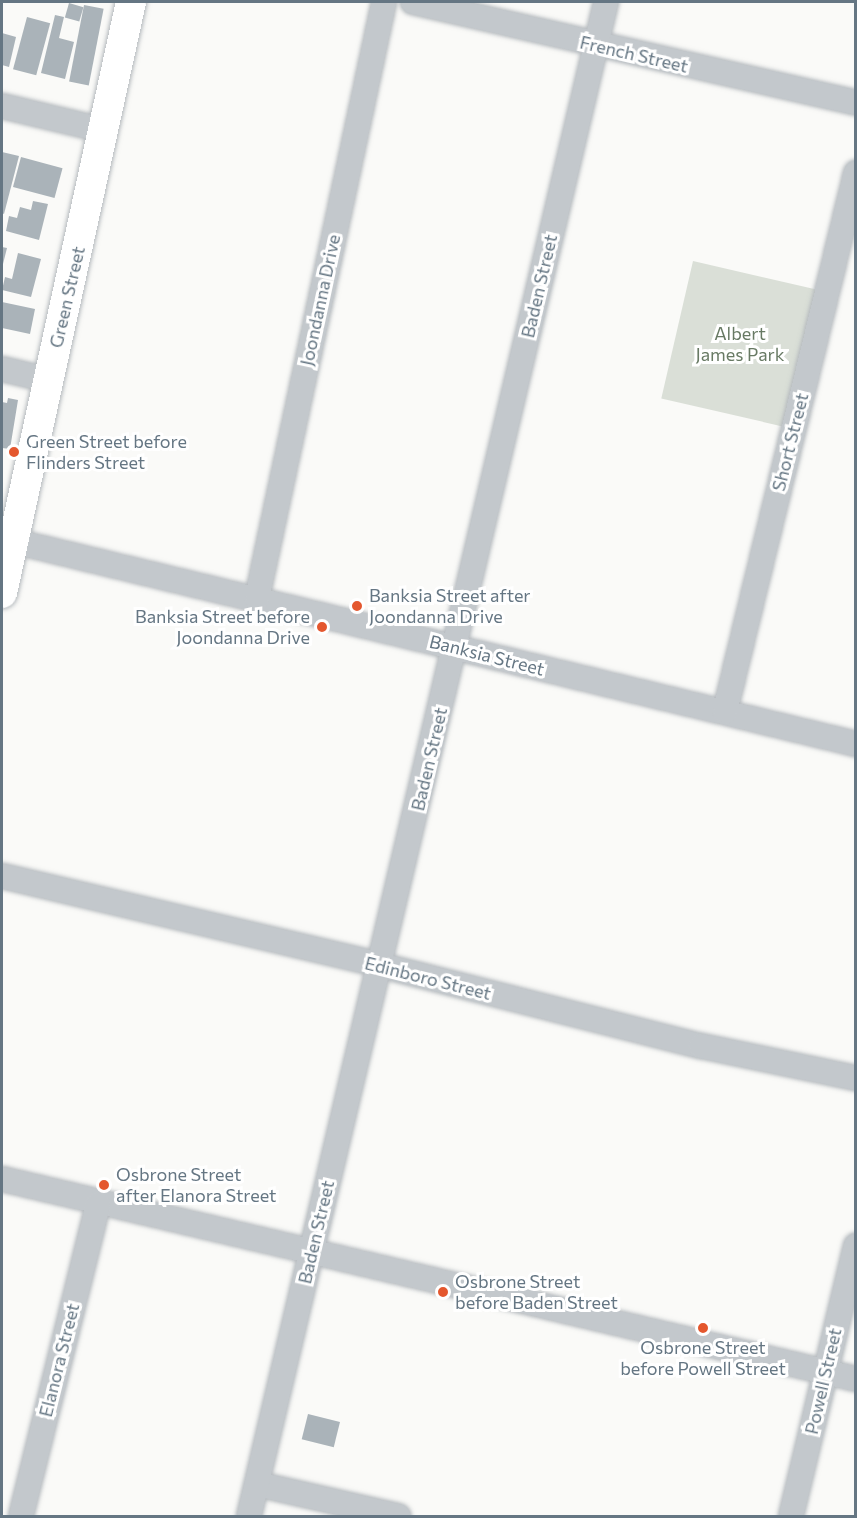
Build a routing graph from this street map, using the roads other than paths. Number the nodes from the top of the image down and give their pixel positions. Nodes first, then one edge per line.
1 (131, 2) edge
2 (384, 2) edge
3 (413, 2) edge
4 (606, 2) edge
5 (595, 45) junction
6 (855, 103) edge
7 (2, 106) edge
8 (103, 130) junction
9 (855, 173) edge
10 (2, 369) edge
11 (48, 380) junction
12 (13, 541) junction
13 (2, 593) edge
14 (257, 598) junction
15 (455, 646) junction
16 (725, 711) junction
17 (855, 744) edge
18 (2, 876) edge
19 (380, 965) junction
20 (855, 1078) edge
21 (2, 1179) edge
22 (98, 1204) junction
23 (855, 1246) edge
24 (312, 1251) junction
25 (826, 1372) junction
26 (855, 1379) edge
27 (257, 1484) junction
28 (21, 1516) edge
29 (249, 1516) edge
30 (398, 1516) edge
31 (791, 1516) edge

1 - 8 main road, Green Street
2 - 14 street, Joondanna Drive
3 - 5 street, French Street
4 - 5 street, Baden Street
5 - 6 street, French Street
5 - 15 street, Baden Street
7 - 8 street
8 - 11 main road, Green Street
9 - 16 street, Short Street
10 - 11 street
11 - 12 main road, Green Street
12 - 13 main road, Green Street
12 - 14 street, Banksia Street
14 - 15 street, Banksia Street
15 - 16 street, Banksia Street
15 - 19 street, Baden Street
16 - 17 street, Banksia Street
18 - 19 street, Edinboro Street
19 - 20 street, Edinboro Street
19 - 24 street, Baden Street
21 - 22 street
22 - 24 street
22 - 28 street, Elanora Street
23 - 25 street, Powell Street
24 - 25 street
24 - 27 street, Baden Street
25 - 26 street
25 - 31 street, Powell Street
27 - 29 street, Baden Street
27 - 30 street

